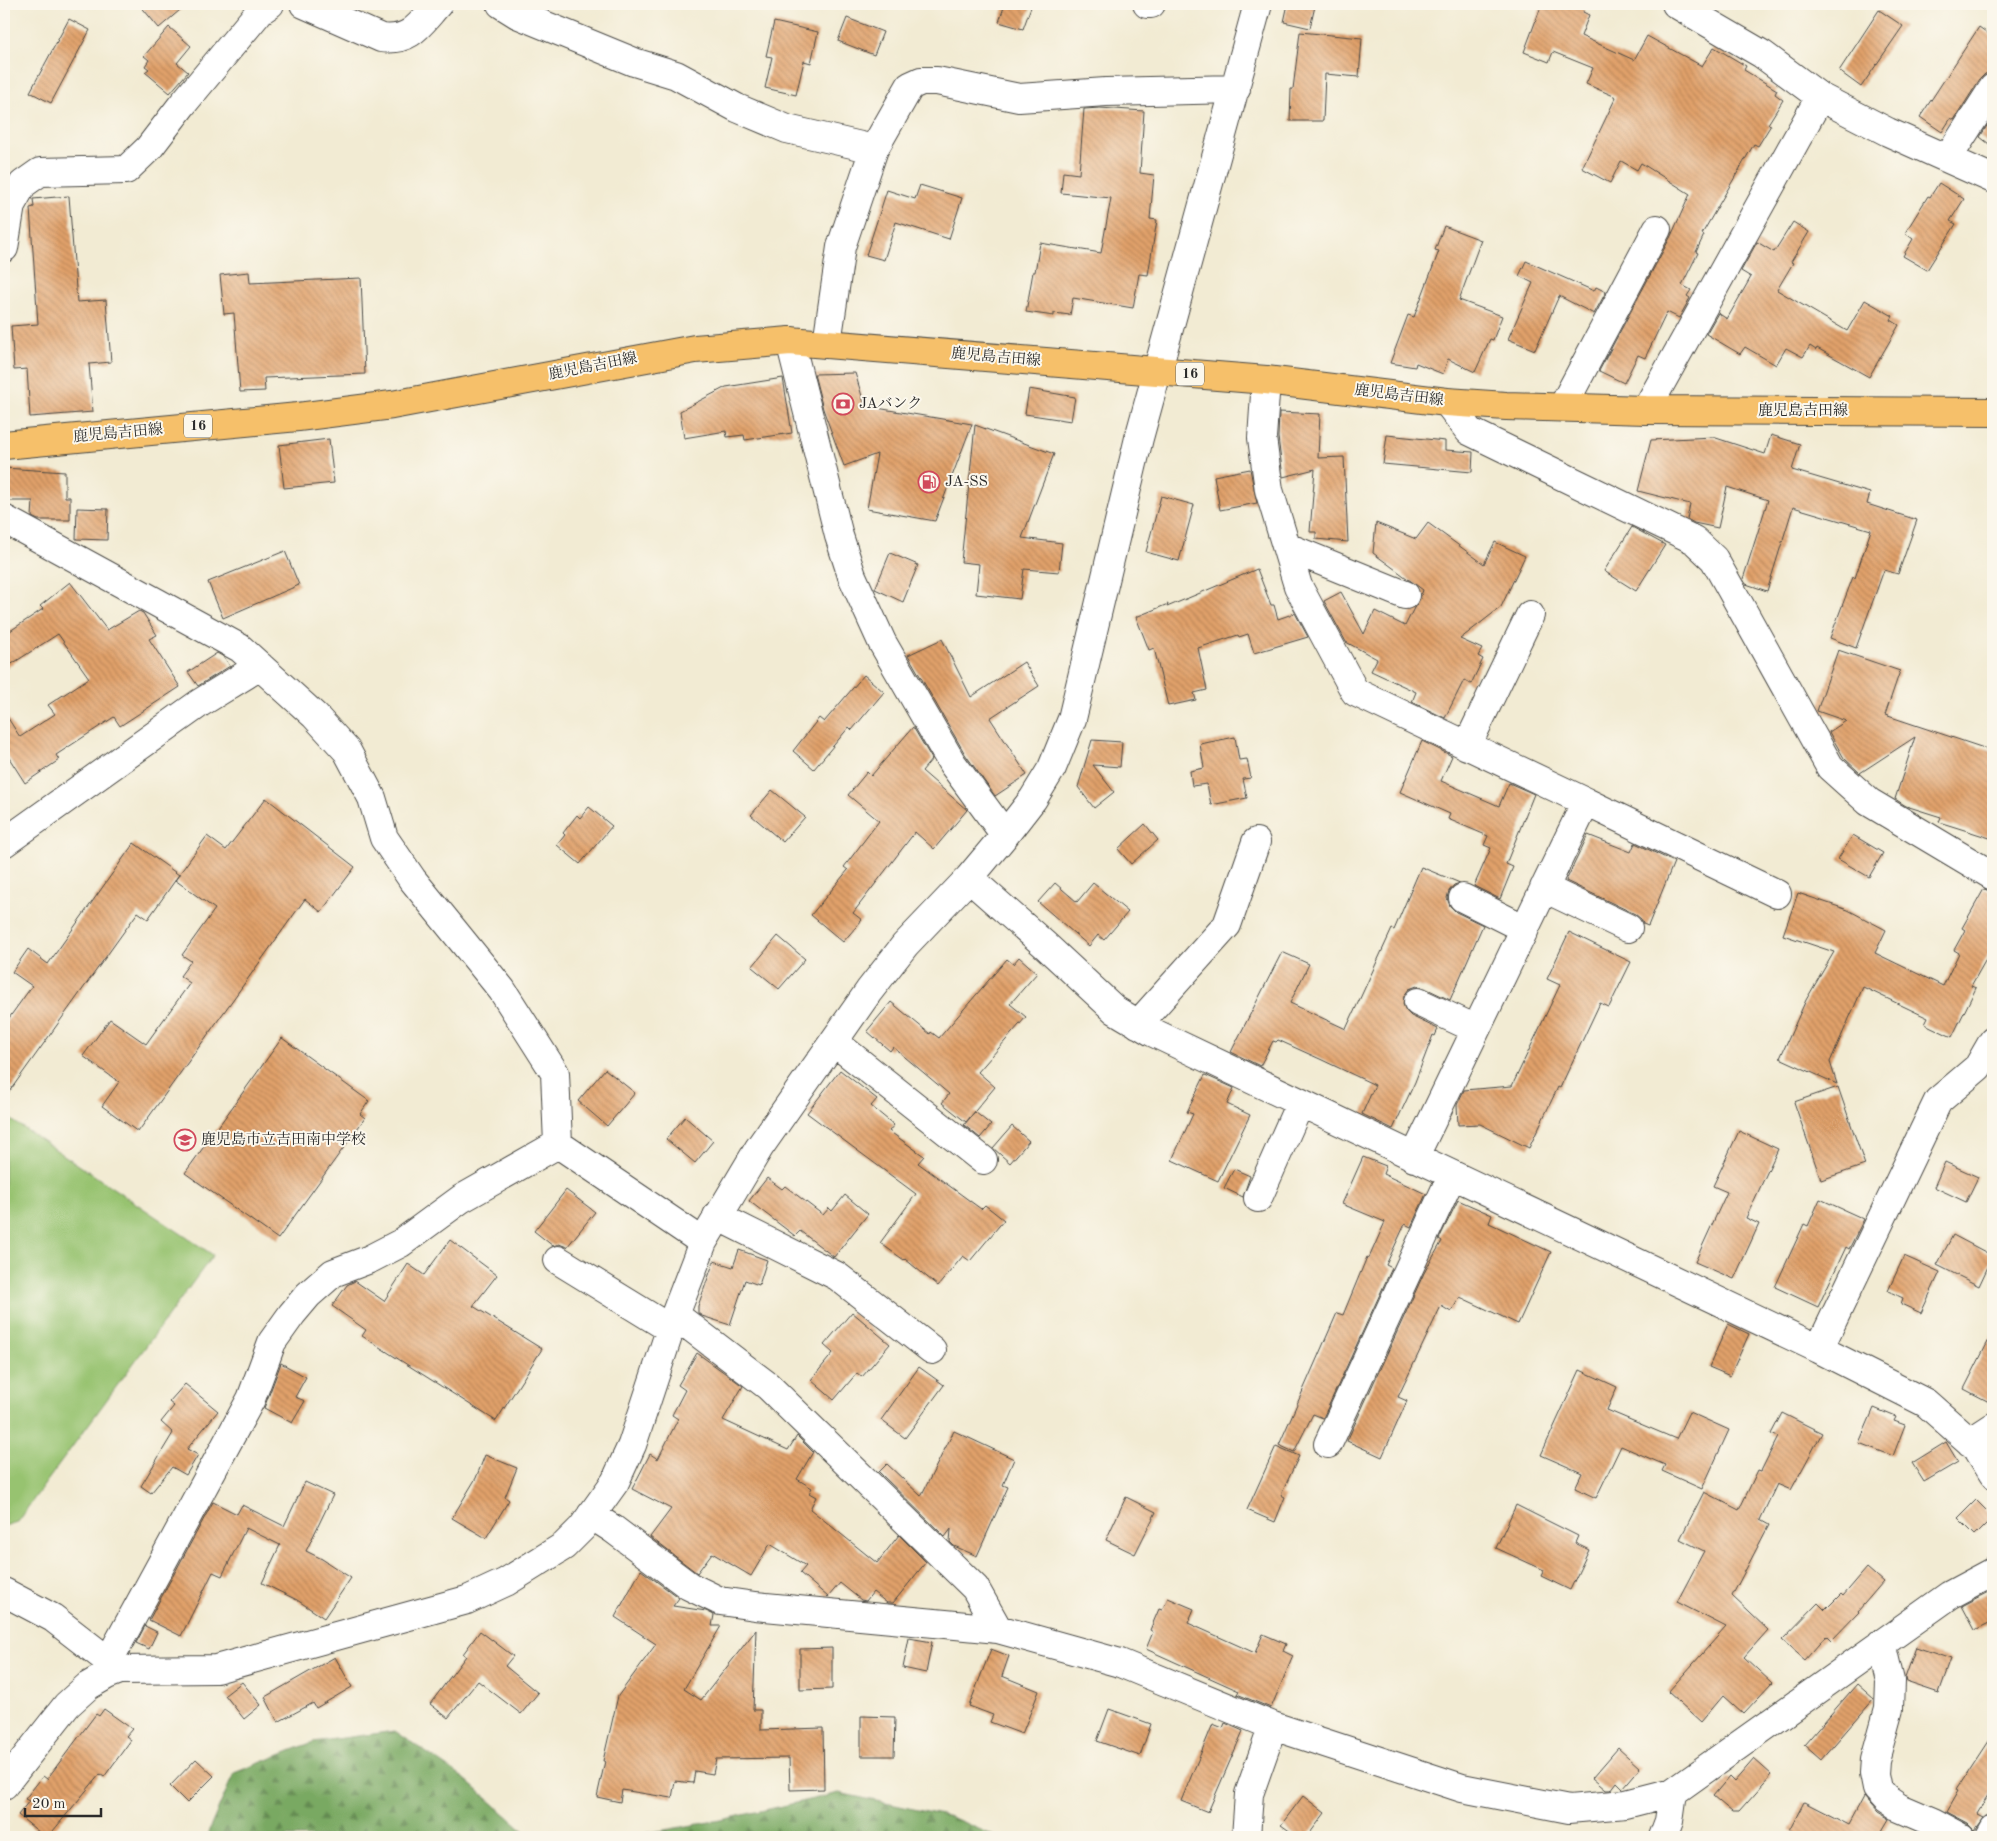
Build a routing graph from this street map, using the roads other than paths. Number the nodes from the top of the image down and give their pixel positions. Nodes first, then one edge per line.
1 (270, 4) edge
2 (304, 4) edge
3 (438, 4) edge
4 (500, 4) edge
5 (1147, 4) edge
6 (1151, 4) edge
7 (1258, 4) edge
8 (1676, 4) edge
9 (1993, 88) edge
10 (1236, 89) junction
11 (1820, 97) junction
12 (874, 149) junction
13 (1948, 158) junction
14 (1993, 179) edge
15 (1658, 229) dead end
16 (4, 248) edge
17 (790, 340) junction
18 (827, 343) junction
19 (1158, 372) junction
20 (1266, 380) junction
21 (1447, 402) junction
22 (1563, 406) junction
23 (1646, 410) junction
24 (1993, 412) edge
25 (4, 445) edge
26 (4, 520) edge
27 (1287, 547) junction
28 (1406, 595) dead end
29 (1530, 615) dead end
30 (260, 666) junction
31 (1467, 746) junction
32 (1586, 802) junction
33 (1005, 835) junction
34 (1256, 842) dead end
35 (4, 843) edge
36 (1993, 876) edge
37 (969, 878) junction
38 (1544, 888) junction
39 (1778, 894) dead end
40 (1462, 898) dead end
41 (1628, 928) dead end
42 (1525, 929) junction
43 (1418, 1002) dead end
44 (1138, 1024) junction
45 (1476, 1029) junction
46 (1993, 1041) edge
47 (834, 1042) junction
48 (1300, 1103) junction
49 (558, 1144) junction
50 (1414, 1158) junction
51 (982, 1160) dead end
52 (1452, 1176) junction
53 (1258, 1198) dead end
54 (717, 1216) junction
55 (702, 1242) junction
56 (558, 1260) dead end
57 (673, 1323) junction
58 (1819, 1349) junction
59 (932, 1350) dead end
60 (1993, 1426) edge
61 (1970, 1442) junction
62 (1328, 1444) dead end
63 (1993, 1474) edge
64 (591, 1515) junction
65 (1993, 1572) edge
66 (4, 1592) edge
67 (998, 1629) junction
68 (1881, 1644) junction
69 (114, 1666) junction
70 (1273, 1726) junction
71 (4, 1785) edge
72 (1672, 1792) junction
73 (1993, 1828) edge
74 (1246, 1837) edge
75 (1663, 1837) edge
76 (1961, 1837) edge
77 (1988, 1837) edge

1 - 16 street
2 - 3 street
4 - 12 street
5 - 6 street
7 - 10 street
8 - 11 street
9 - 13 street
10 - 12 street
10 - 19 street
11 - 13 street
11 - 23 street
12 - 18 street
13 - 14 street
15 - 22 street
17 - 18 main road, 鹿児島吉田線 / 16
17 - 25 main road, 鹿児島吉田線 / 16
17 - 33 street
18 - 19 main road, 鹿児島吉田線 / 16
19 - 20 main road, 鹿児島吉田線 / 16
19 - 33 street
20 - 21 main road, 鹿児島吉田線 / 16
20 - 27 street
21 - 22 main road, 鹿児島吉田線 / 16
21 - 36 street
22 - 23 main road, 鹿児島吉田線 / 16
23 - 24 main road, 鹿児島吉田線 / 16
26 - 30 street
27 - 28 street
27 - 31 street
29 - 31 street
30 - 35 street
30 - 49 street
31 - 32 street
32 - 38 street
32 - 39 street
33 - 37 street
34 - 44 street
37 - 44 street
37 - 47 street
38 - 41 street
38 - 42 street
40 - 42 street
42 - 45 street
43 - 45 street
44 - 48 street
45 - 50 street
46 - 58 street
47 - 51 street
47 - 54 street
48 - 50 street
48 - 53 street
49 - 55 street
49 - 69 street
50 - 52 street
52 - 58 street
52 - 62 street
54 - 55 street
54 - 59 street
55 - 57 street
56 - 57 street
57 - 64 street
57 - 67 street
58 - 61 street
60 - 61 street
61 - 63 street
64 - 67 street
64 - 69 street
65 - 68 street
66 - 69 street
67 - 70 street
68 - 72 street
68 - 76 street
69 - 71 street
70 - 72 street
70 - 74 street
72 - 75 street
73 - 77 street

